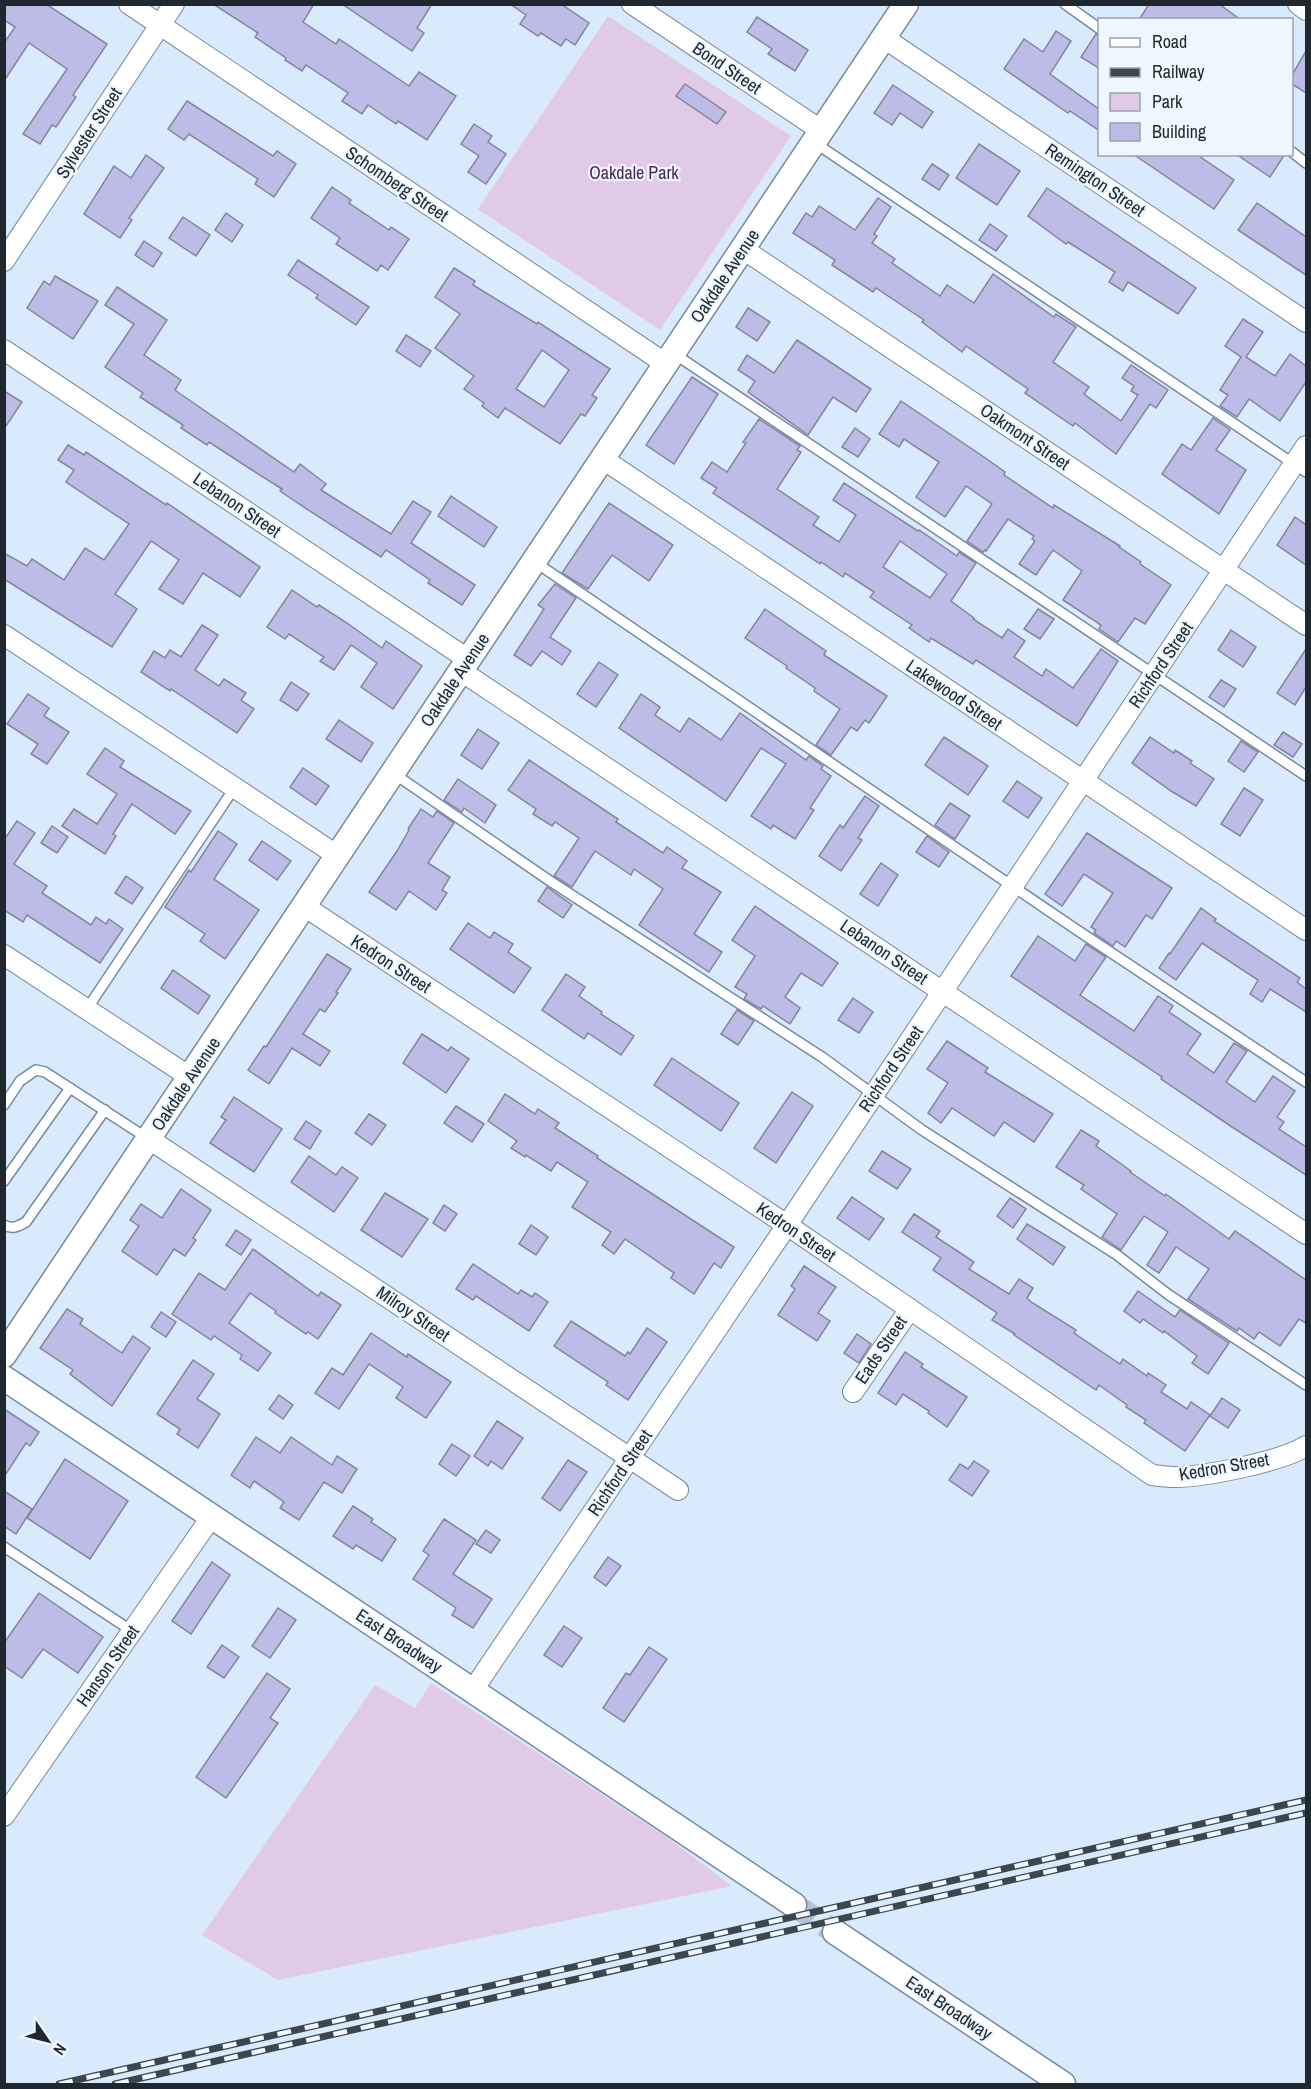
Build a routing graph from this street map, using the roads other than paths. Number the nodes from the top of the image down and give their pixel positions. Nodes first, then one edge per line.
1 (129, 4) edge
2 (174, 4) edge
3 (632, 4) edge
4 (1065, 4) edge
5 (1298, 4) edge
6 (901, 9) edge
7 (1306, 10) edge
8 (160, 25) junction
9 (1098, 27) edge
10 (884, 38) junction
11 (818, 137) junction
12 (1293, 153) edge
13 (1306, 163) edge
14 (743, 249) junction
15 (4, 261) edge
16 (1306, 322) edge
17 (4, 350) edge
18 (670, 359) junction
19 (1306, 446) edge
20 (603, 459) junction
21 (1300, 468) edge
22 (534, 562) junction
23 (1224, 570) junction
24 (1306, 626) edge
25 (4, 634) edge
26 (465, 665) junction
27 (1154, 675) junction
28 (393, 773) junction
29 (1306, 776) edge
30 (1083, 781) junction
31 (235, 787) junction
32 (338, 856) junction
33 (1013, 885) junction
34 (304, 906) junction
35 (1306, 930) edge
36 (4, 955) edge
37 (943, 991) junction
38 (87, 1009) junction
39 (190, 1077) junction
40 (1306, 1082) edge
41 (70, 1088) junction
42 (873, 1096) junction
43 (4, 1105) edge
44 (105, 1110) junction
45 (149, 1139) junction
46 (4, 1181) edge
47 (4, 1225) edge
48 (787, 1225) junction
49 (1306, 1234) edge
50 (910, 1309) junction
51 (4, 1355) edge
52 (4, 1378) edge
53 (1306, 1384) edge
54 (853, 1392) dead end
55 (1306, 1446) edge
56 (630, 1458) junction
57 (678, 1490) dead end
58 (212, 1516) junction
59 (4, 1546) edge
60 (132, 1631) junction
61 (473, 1690) junction
62 (4, 1816) edge
63 (794, 1905) tunnel mouth
64 (835, 1932) tunnel mouth
65 (1063, 2085) edge

1 - 8 street, Schomberg Street
2 - 8 street, Sylvester Street
3 - 11 street, Bond Street
4 - 9 lane
5 - 7 street
6 - 10 street, Oakdale Avenue
8 - 15 street, Sylvester Street
8 - 18 street, Schomberg Street
10 - 11 street, Oakdale Avenue
10 - 16 street, Remington Street
11 - 14 street, Oakdale Avenue
11 - 21 lane
12 - 13 lane
14 - 18 street, Oakdale Avenue
14 - 23 street, Oakmont Street
17 - 26 street, Lebanon Street
18 - 20 street, Oakdale Avenue
18 - 27 lane
19 - 21 street, Richford Street
20 - 22 street, Oakdale Avenue
20 - 30 street, Lakewood Street
21 - 23 street, Richford Street
22 - 26 street, Oakdale Avenue
22 - 33 lane
23 - 24 street, Oakmont Street
23 - 27 street, Richford Street
25 - 31 street
26 - 28 street, Oakdale Avenue
26 - 37 street, Lebanon Street
27 - 29 lane
27 - 30 street, Richford Street
28 - 32 street, Oakdale Avenue
28 - 42 lane
30 - 33 street, Richford Street
30 - 35 street, Lakewood Street
31 - 32 street
31 - 38 lane
32 - 34 street, Oakdale Avenue
33 - 37 street, Richford Street
33 - 40 lane
34 - 39 street, Oakdale Avenue
34 - 48 street, Kedron Street
36 - 38 street
37 - 42 street, Richford Street
37 - 49 street, Lebanon Street
38 - 39 street
39 - 45 street, Oakdale Avenue
41 - 43 lane
41 - 44 lane
41 - 46 lane
42 - 48 street, Richford Street
42 - 53 lane
44 - 45 lane
44 - 47 lane
45 - 51 street, Oakdale Avenue
45 - 56 street, Milroy Street
48 - 50 street, Kedron Street
48 - 56 street, Richford Street
50 - 54 street, Eads Street
50 - 55 street, Kedron Street
52 - 58 street, East Broadway
56 - 57 street, Milroy Street
56 - 61 street, Richford Street
58 - 60 street, Hanson Street
58 - 61 street, East Broadway
59 - 60 lane
60 - 62 street, Hanson Street
61 - 63 street, East Broadway
64 - 65 street, East Broadway

